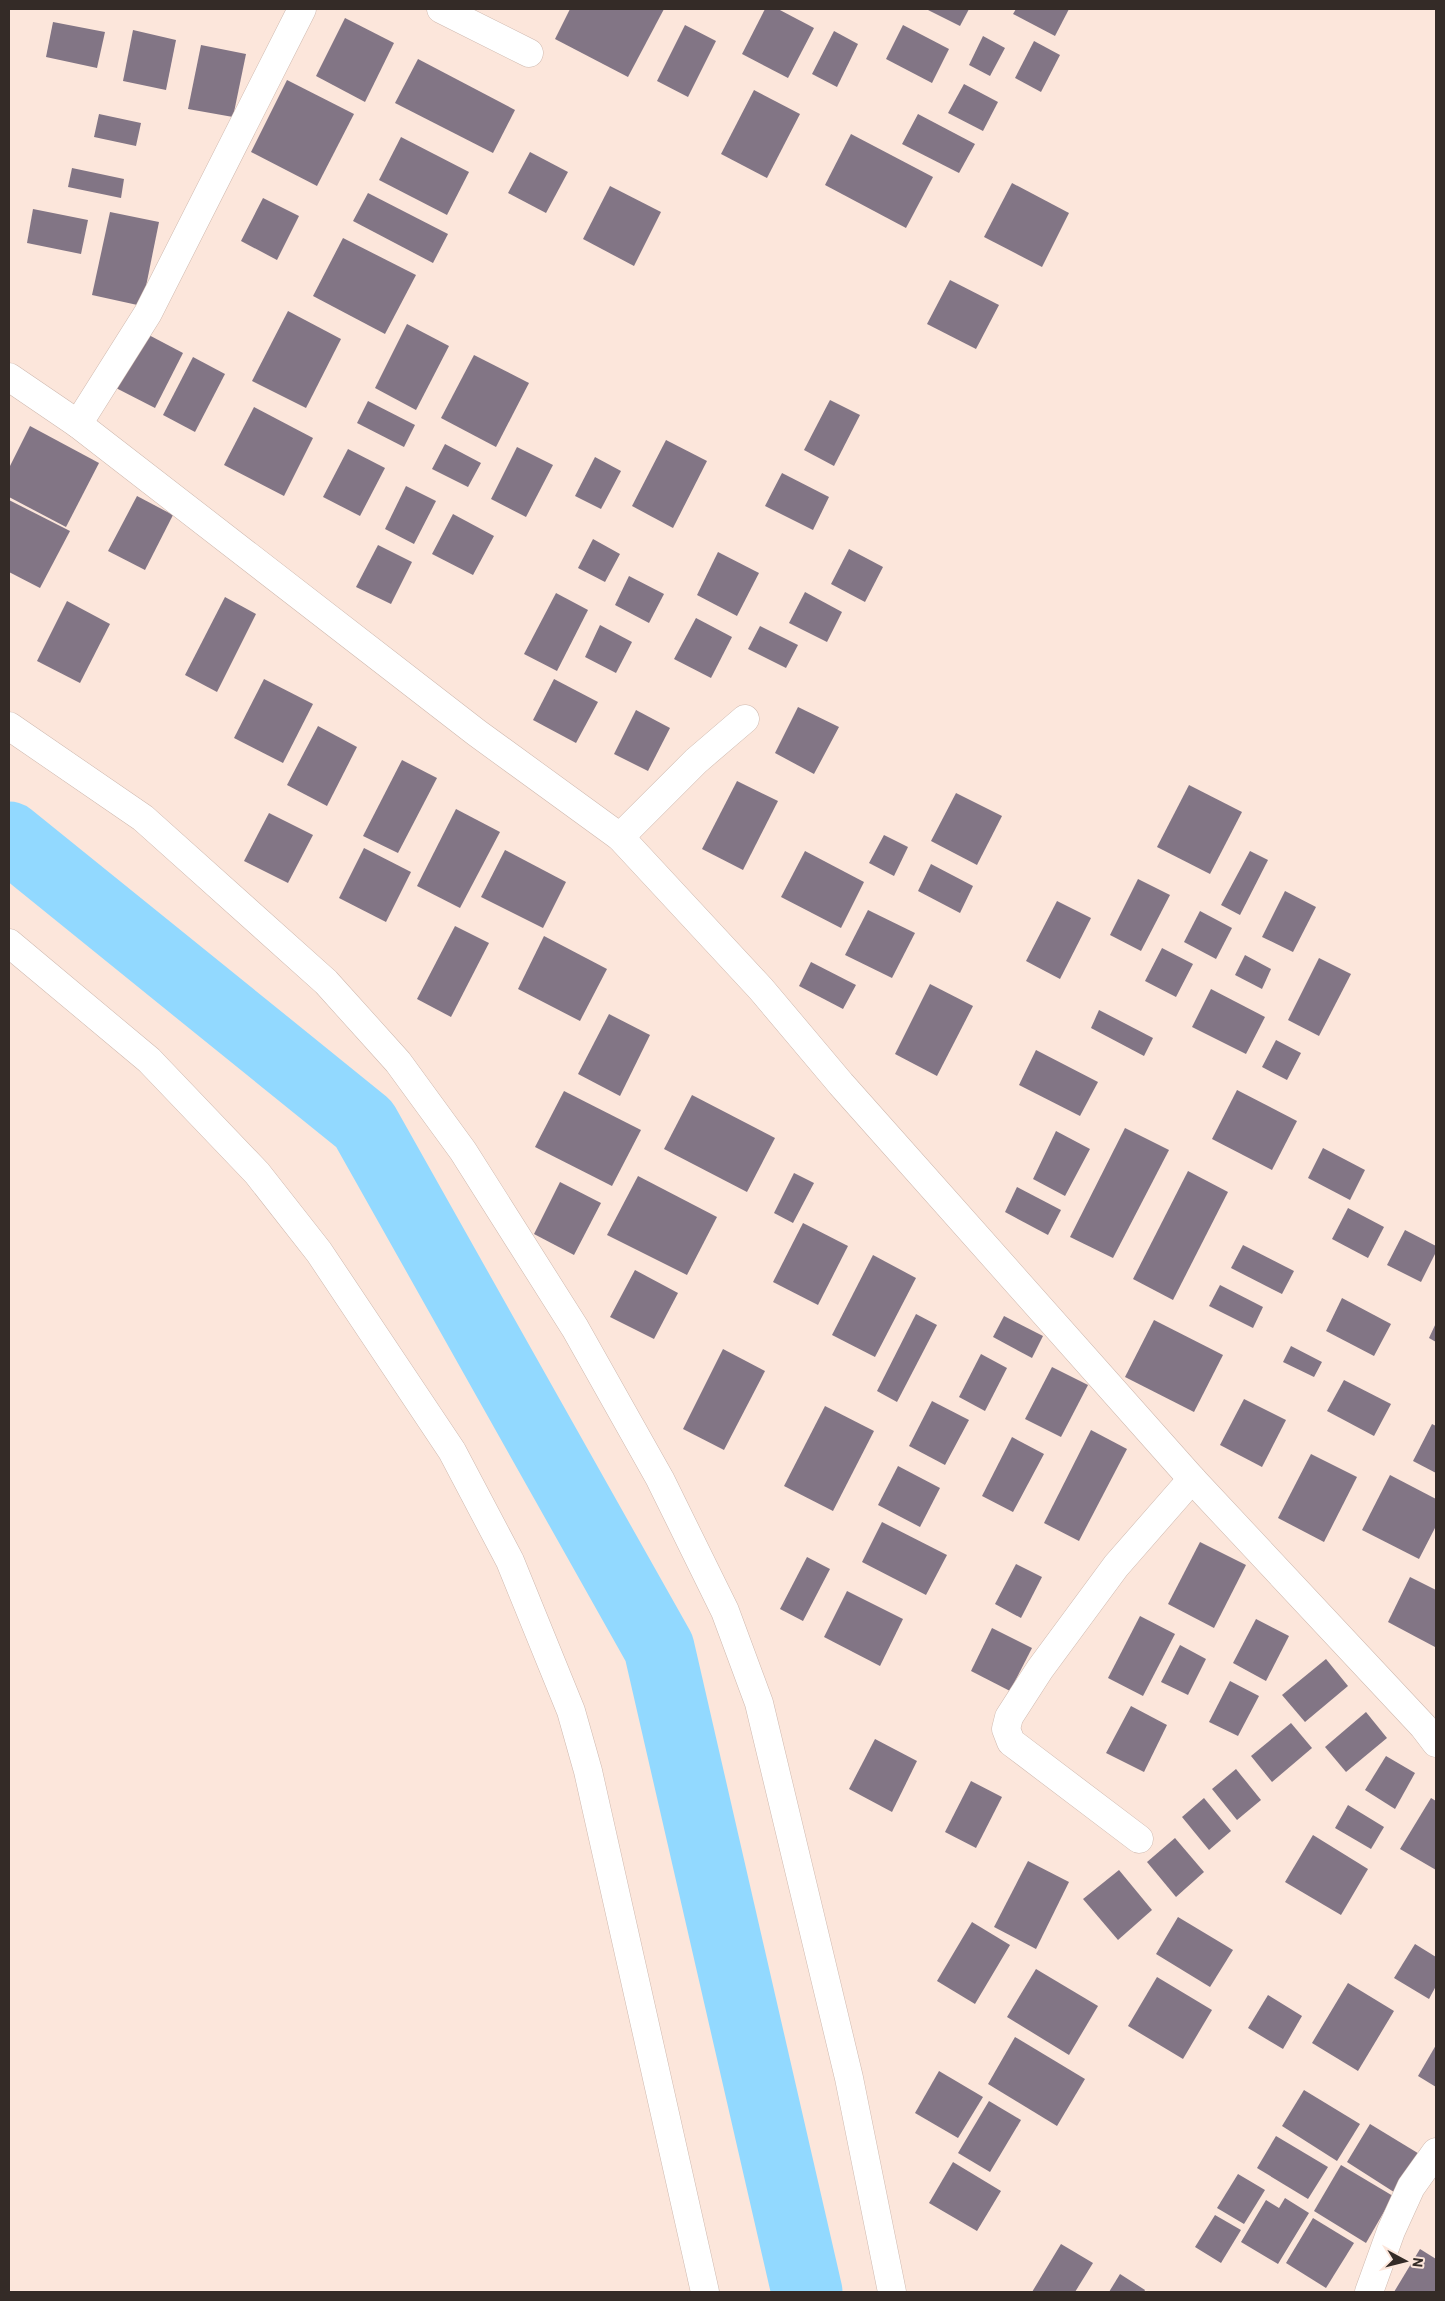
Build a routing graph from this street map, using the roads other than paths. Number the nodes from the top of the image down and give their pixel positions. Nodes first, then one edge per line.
1 (302, 9) edge
2 (441, 9) edge
3 (529, 53) dead end
4 (9, 378) edge
5 (78, 424) junction
6 (745, 719) dead end
7 (9, 726) edge
8 (620, 838) junction
9 (9, 943) edge
10 (1192, 1479) junction
11 (1436, 1743) edge
12 (1139, 1839) dead end
13 (1436, 2152) edge
14 (705, 2292) edge
15 (892, 2292) edge
16 (1369, 2292) edge

1 - 5 street
2 - 3 street
4 - 5 street
5 - 8 street
6 - 8 street
7 - 15 street
8 - 10 street
9 - 14 street
10 - 11 street
10 - 12 street
13 - 16 street

